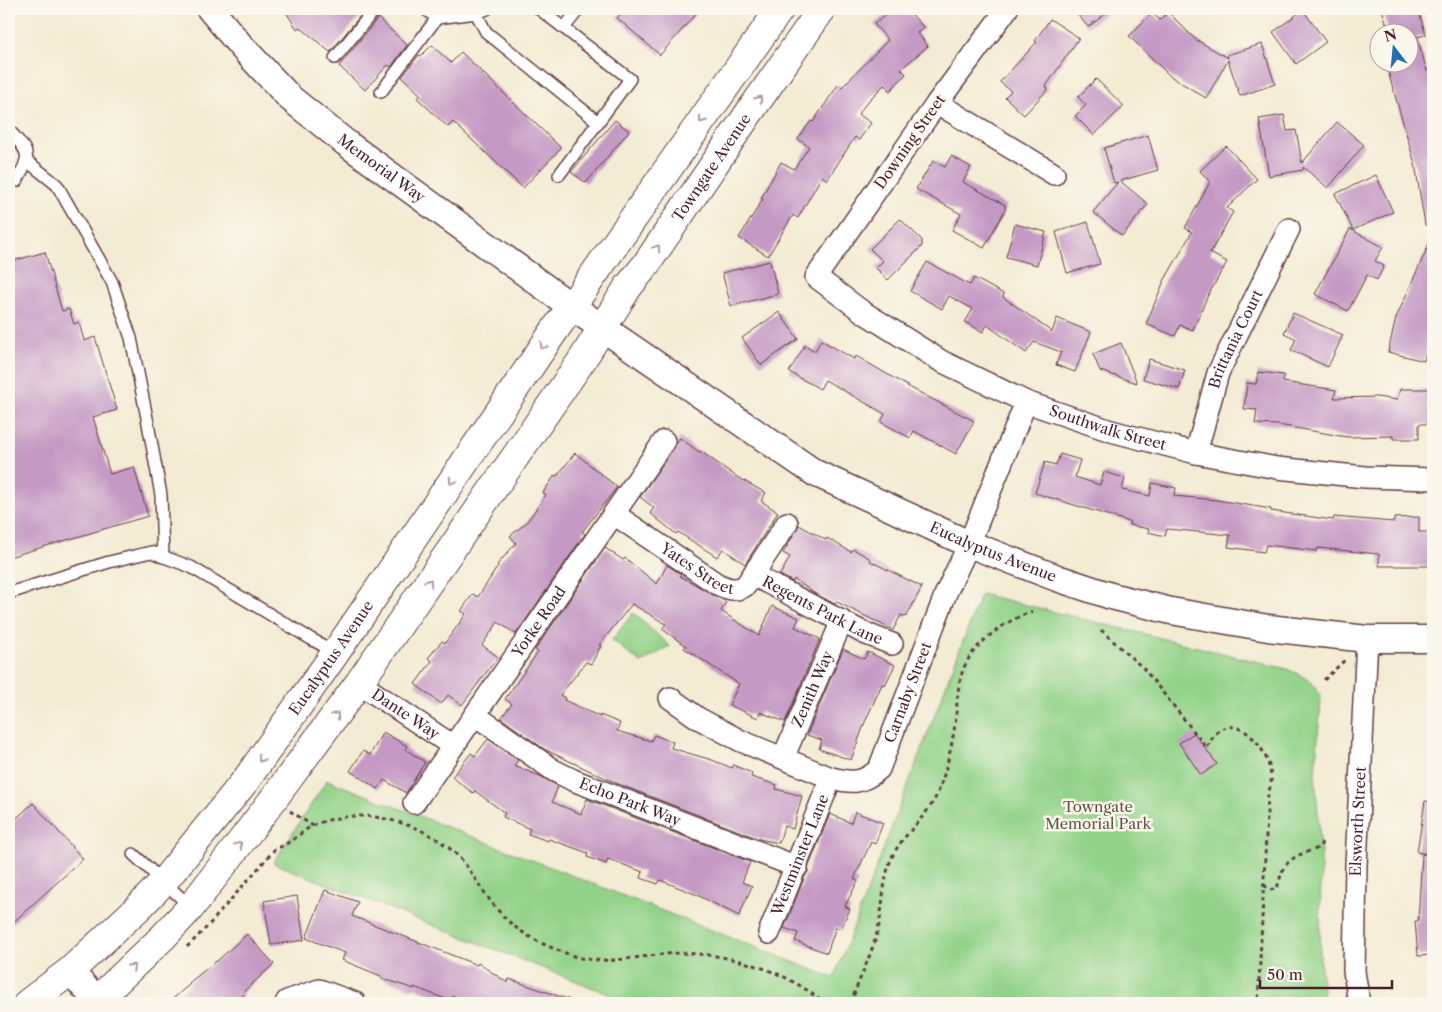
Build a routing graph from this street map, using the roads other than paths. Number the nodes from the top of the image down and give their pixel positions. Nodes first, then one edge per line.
1 (210, 9) edge
2 (375, 9) edge
3 (425, 9) edge
4 (539, 9) edge
5 (579, 9) edge
6 (780, 9) edge
7 (822, 9) edge
8 (1007, 9) edge
9 (481, 11) edge
10 (437, 18) junction
11 (564, 28) junction
12 (335, 58) dead end
13 (381, 92) dead end
14 (937, 103) junction
15 (598, 122) junction
16 (9, 130) edge
17 (27, 161) junction
18 (1054, 174) dead end
19 (559, 175) dead end
20 (17, 181) dead end
21 (1289, 229) dead end
22 (816, 277) joint
23 (572, 307) junction
24 (603, 327) junction
25 (1026, 402) junction
26 (664, 441) dead end
27 (1196, 453) junction
28 (1433, 480) edge
29 (614, 514) junction
30 (788, 523) dead end
31 (969, 544) junction
32 (163, 557) junction
33 (753, 575) junction
34 (387, 577) junction
35 (9, 593) edge
36 (842, 621) junction
37 (1367, 639) junction
38 (1433, 639) edge
39 (892, 644) dead end
40 (336, 652) junction
41 (359, 683) junction
42 (670, 698) dead end
43 (475, 715) junction
44 (453, 746) junction
45 (783, 758) junction
46 (831, 778) junction
47 (414, 803) dead end
48 (259, 819) junction
49 (133, 854) dead end
50 (797, 866) junction
51 (164, 881) junction
52 (191, 907) junction
53 (769, 933) dead end
54 (70, 971) junction
55 (28, 1003) edge
56 (97, 1003) edge
57 (286, 1003) edge
58 (355, 1003) edge
59 (1359, 1003) edge

1 - 23 street, Memorial Way
2 - 12 lane
3 - 10 lane
4 - 11 lane
5 - 11 lane
6 -> 23 main road
24 -> 7 main road, Towngate Avenue
8 - 14 street, Downing Street
9 - 10 lane
9 - 15 lane
10 - 13 lane
11 - 15 lane
14 - 18 street
14 - 22 street, Downing Street
15 - 19 lane
16 - 17 lane
17 - 20 lane
17 - 32 lane
21 - 27 street, Brittania Court
22 - 25 street, Southwalk Street
23 - 24 street, Eucalyptus Avenue
23 -> 34 main road, Eucalyptus Avenue
24 - 31 street, Eucalyptus Avenue
41 -> 24 main road
25 - 27 street, Southwalk Street
25 - 31 street, Carnaby Street
26 - 29 street, Yorke Road
27 - 28 street, Southwalk Street
29 - 33 street, Yates Street
29 - 43 street, Yorke Road
30 - 33 street, Yates Street
31 - 37 street, Eucalyptus Avenue
31 - 46 street, Carnaby Street
32 - 35 lane
32 - 40 lane
33 - 36 street, Regents Park Lane
34 - 40 main road, Eucalyptus Avenue
34 - 41 main road
36 - 39 street, Regents Park Lane
36 - 45 street, Zenith Way
37 - 38 street, Eucalyptus Avenue
37 - 59 street, Elsworth Street
40 - 48 main road
40 -> 51 main road, Eucalyptus Avenue
41 - 44 street, Dante Way
48 -> 41 main road
42 - 45 street, Carnaby Street
43 - 44 street, Yorke Road
43 - 50 street, Echo Park Way
44 - 47 street, Yorke Road
45 - 46 street, Carnaby Street
46 - 50 street, Westminster Lane
52 -> 48 main road
49 - 51 lane
50 - 53 street, Westminster Lane
51 - 52 lane
51 - 54 main road, Eucalyptus Avenue
56 -> 52 main road
54 - 55 main road, Eucalyptus Avenue
54 - 56 street
57 - 58 street

